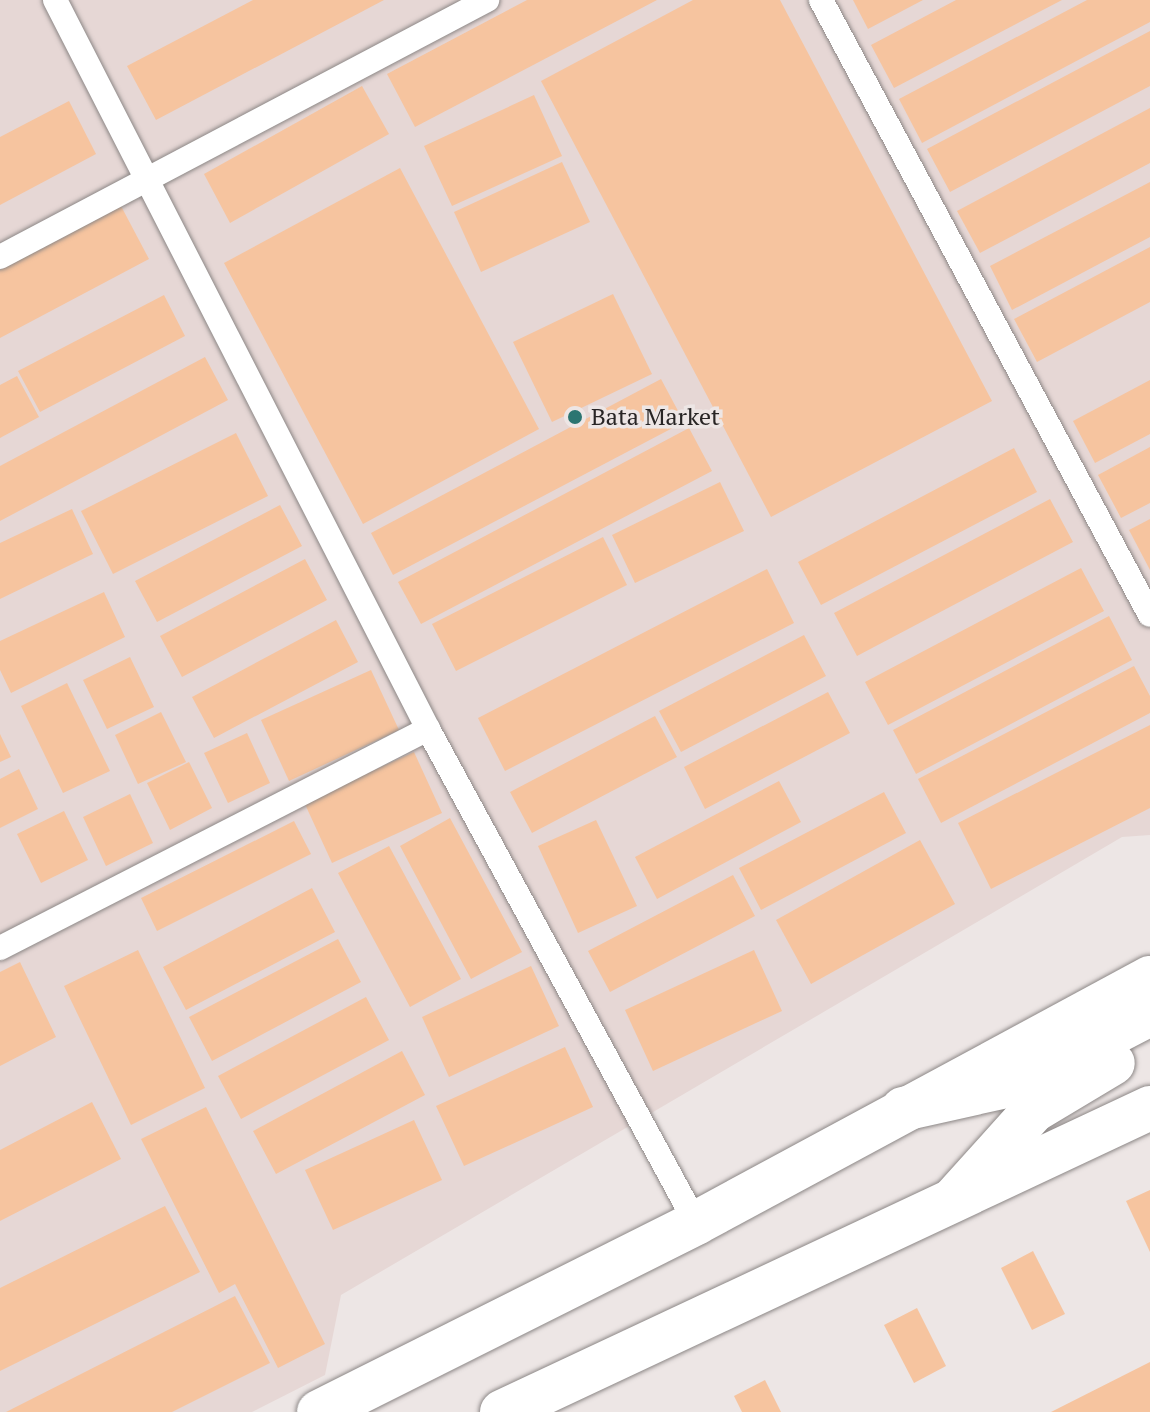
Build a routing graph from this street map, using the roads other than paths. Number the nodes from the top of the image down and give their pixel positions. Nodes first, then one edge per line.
1 (55, 0) edge
2 (487, 0) edge
3 (821, 0) edge
4 (151, 177) junction
5 (0, 257) edge
6 (1150, 615) edge
7 (428, 729) junction
8 (0, 948) edge
9 (1150, 978) edge
10 (1150, 1014) edge
11 (1125, 1047) edge
12 (1150, 1108) edge
13 (903, 1109) junction
14 (953, 1200) junction
15 (696, 1223) junction
16 (319, 1412) edge
17 (502, 1412) edge

1 - 4 lane
2 - 4 lane
3 - 6 lane
4 - 5 lane
4 - 7 lane
7 - 8 lane
7 - 15 lane
9 - 13 main road
10 - 11 main road
11 - 13 main road
11 - 14 main road
12 - 14 main road
13 - 15 main road
14 - 17 main road
15 - 16 main road

